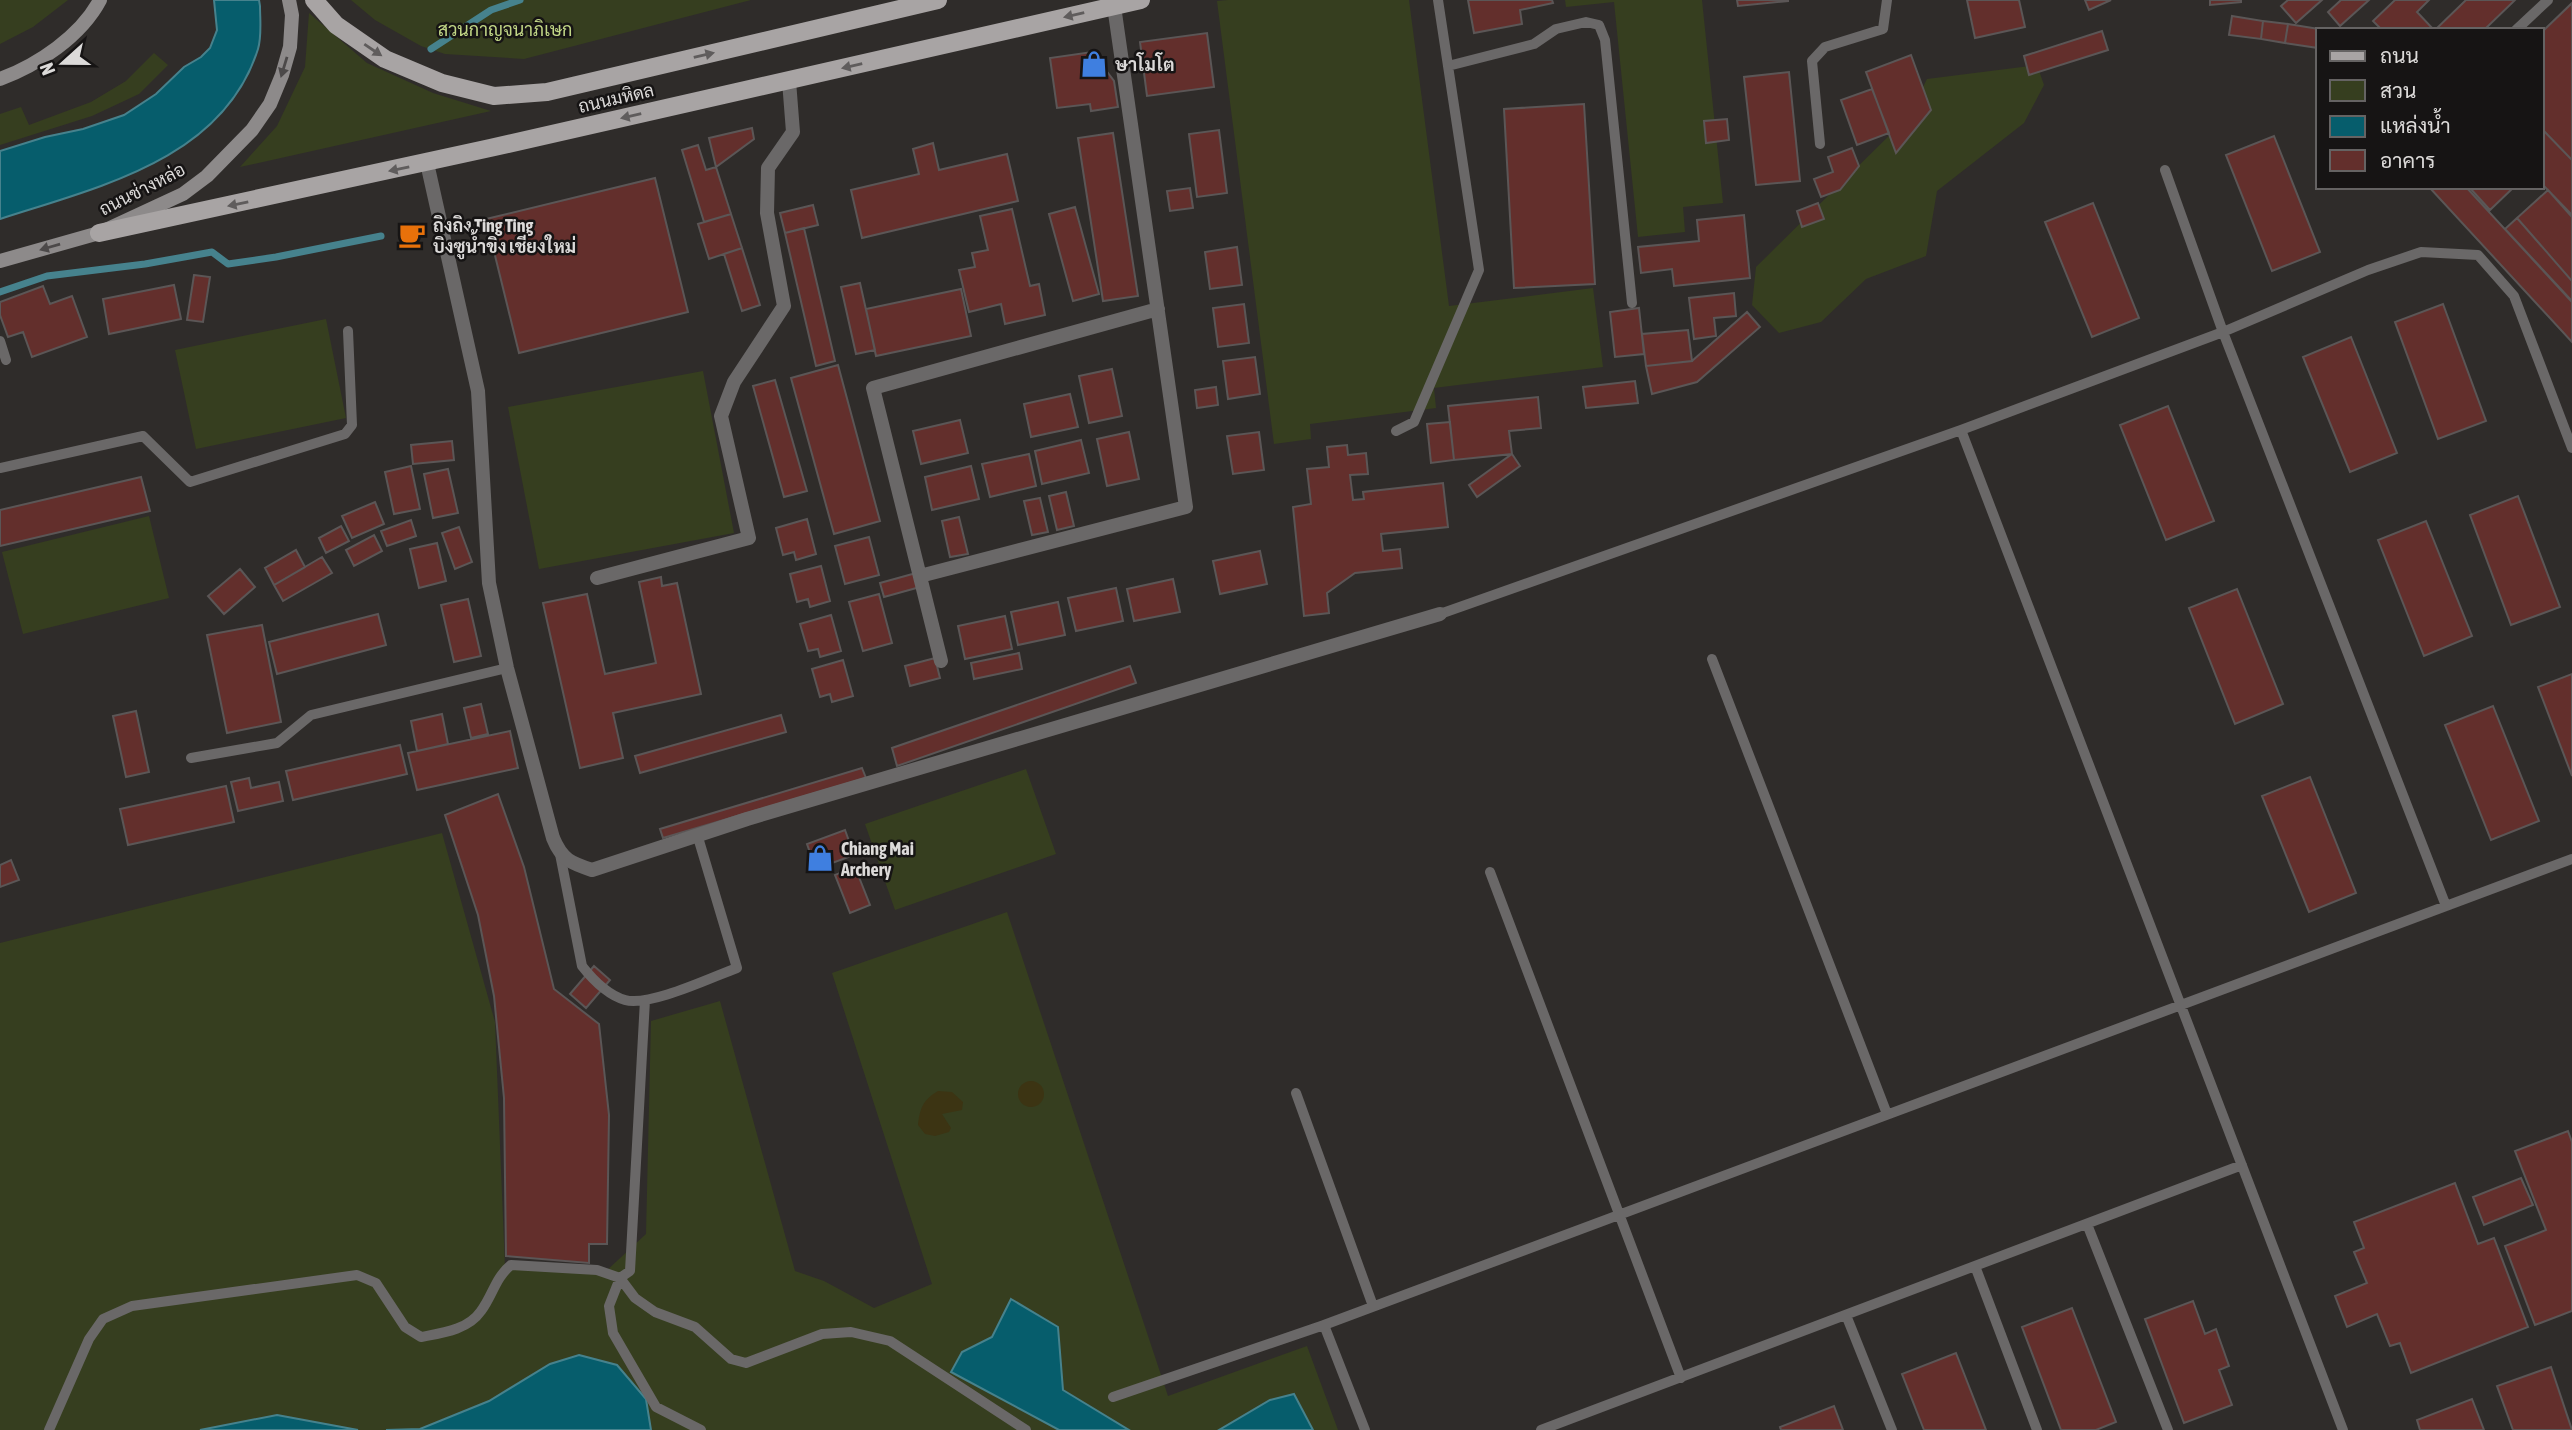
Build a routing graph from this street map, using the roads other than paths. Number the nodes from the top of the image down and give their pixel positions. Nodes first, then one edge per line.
1 (100, 0) edge
2 (289, 0) edge
3 (314, 0) edge
4 (938, 0) edge
5 (1141, 0) edge
6 (1438, 0) edge
7 (1887, 0) edge
8 (2548, 0) edge
9 (1114, 6) junction
10 (2518, 28) edge
11 (1448, 66) junction
12 (0, 79) edge
13 (789, 81) junction
14 (1821, 144) dead end
15 (427, 163) junction
16 (2165, 170) dead end
17 (99, 233) junction
18 (0, 261) edge
19 (1632, 303) dead end
20 (1158, 309) junction
21 (348, 331) dead end
22 (2223, 331) junction
23 (0, 341) edge
24 (6, 360) dead end
25 (1396, 430) dead end
26 (1961, 430) junction
27 (2572, 448) edge
28 (0, 468) edge
29 (920, 576) junction
30 (597, 578) dead end
31 (1440, 614) joint
32 (1712, 659) dead end
33 (942, 662) dead end
34 (507, 668) junction
35 (191, 758) dead end
36 (697, 834) junction
37 (560, 854) junction
38 (2572, 859) edge
39 (1490, 872) dead end
40 (2446, 905) junction
41 (645, 1000) junction
42 (2180, 1004) junction
43 (1296, 1093) dead end
44 (1887, 1114) junction
45 (2242, 1165) junction
46 (1621, 1213) junction
47 (2087, 1224) junction
48 (1975, 1266) junction
49 (620, 1278) junction
50 (1373, 1306) junction
51 (1846, 1315) junction
52 (1324, 1325) junction
53 (1681, 1378) junction
54 (1113, 1397) dead end
55 (49, 1430) edge
56 (701, 1430) edge
57 (1026, 1430) edge
58 (1365, 1430) edge
59 (1541, 1430) edge
60 (1892, 1430) edge
61 (2037, 1430) edge
62 (2168, 1430) edge
63 (2343, 1430) edge

1 - 12 main road
2 -> 17 main road, ถนนช่างหล่อ
3 -> 4 main road, ถนนมหิดล
5 - 9 main road, ถนนมหิดล
6 - 11 lane
7 - 14 lane
8 - 10 lane
9 -> 13 main road, ถนนมหิดล
9 - 20 street
11 - 19 lane
11 - 25 lane
13 -> 15 main road, ถนนมหิดล
13 - 30 street
15 -> 17 main road, ถนนมหิดล
15 - 34 street
16 - 22 lane
17 -> 18 main road, ถนนช่างหล่อ
20 - 29 street
20 - 29 street
21 - 28 lane
22 - 26 lane
22 - 27 lane
22 - 40 lane
23 - 24 lane
26 - 31 lane
26 - 42 lane
29 - 33 street
31 - 36 street
32 - 44 lane
34 - 35 lane
34 - 37 street
36 - 37 street
36 - 41 lane
37 - 41 lane
38 - 40 lane
39 - 46 lane
40 - 42 lane
41 - 49 lane
42 - 44 lane
42 - 45 lane
43 - 50 lane
44 - 46 lane
45 - 47 lane
45 - 63 lane
46 - 50 lane
46 - 53 lane
47 - 48 lane
47 - 62 lane
48 - 51 lane
48 - 61 lane
49 - 55 lane
49 - 56 lane
49 - 57 lane
50 - 52 lane
51 - 53 lane
51 - 60 lane
52 - 54 lane
52 - 58 lane
53 - 59 lane

